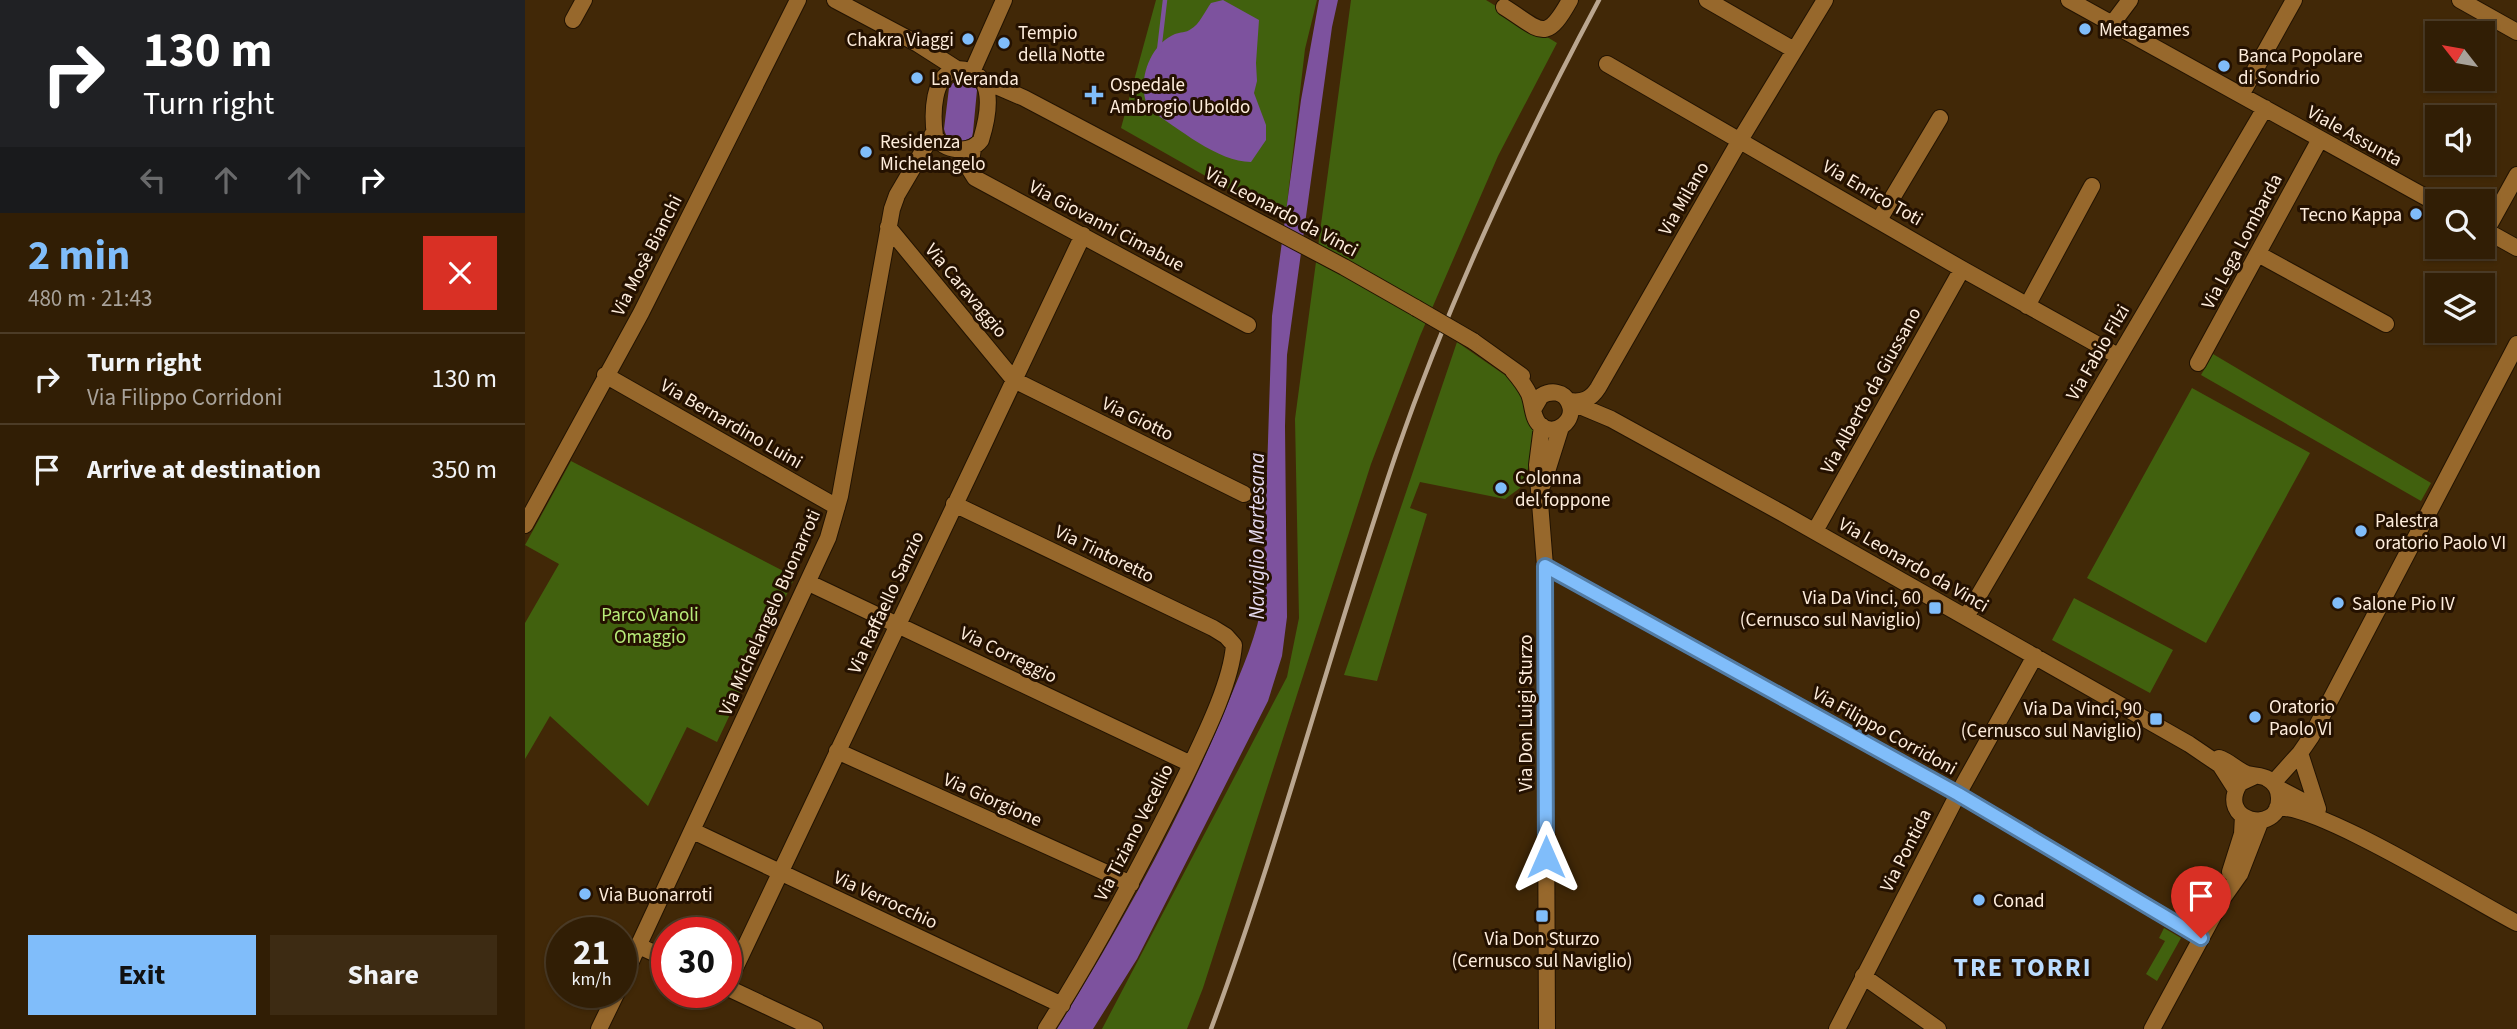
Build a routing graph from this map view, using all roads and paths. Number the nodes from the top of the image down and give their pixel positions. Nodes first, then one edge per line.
1 (584, 0) edge
2 (798, 0) edge
3 (835, 0) edge
4 (1005, 0) edge
5 (1570, 0) edge
6 (1707, 0) edge
7 (1825, 0) edge
8 (2069, 0) edge
9 (2130, 0) edge
10 (2294, 0) edge
11 (2460, 0) edge
12 (1504, 7) dead end
13 (573, 20) dead end
14 (2112, 24) junction
15 (2517, 32) edge
16 (1794, 50) junction
17 (1607, 64) dead end
18 (963, 75) junction
19 (2241, 95) junction
20 (1024, 98) junction
21 (988, 104) junction
22 (2265, 108) junction
23 (1940, 118) dead end
24 (939, 139) junction
25 (2320, 139) junction
26 (1740, 140) junction
27 (973, 148) junction
28 (2517, 175) edge
29 (2092, 186) dead end
30 (2425, 197) edge
31 (2495, 213) edge
32 (1879, 219) junction
33 (888, 228) junction
34 (1083, 235) junction
35 (2495, 236) edge
36 (2517, 248) edge
37 (2258, 254) junction
38 (1966, 272) junction
39 (2027, 306) junction
40 (2386, 324) dead end
41 (1248, 326) dead end
42 (2517, 344) edge
43 (2118, 356) junction
44 (2198, 363) dead end
45 (1513, 371) junction
46 (605, 375) junction
47 (1014, 380) junction
48 (1554, 392) junction
49 (1569, 401) junction
50 (1534, 408) junction
51 (1602, 416) junction
52 (1542, 426) junction
53 (1563, 426) junction
54 (1244, 494) dead end
55 (1539, 496) junction
56 (954, 504) junction
57 (837, 507) junction
58 (525, 525) edge
59 (1815, 531) junction
60 (1545, 566) junction
61 (809, 583) junction
62 (1966, 617) junction
63 (897, 624) junction
64 (1234, 645) joint
65 (2035, 656) junction
66 (837, 751) junction
67 (2203, 752) junction
68 (2300, 753) junction
69 (1191, 764) junction
70 (2255, 776) junction
71 (2275, 785) junction
72 (2236, 790) junction
73 (1958, 794) junction
74 (2277, 808) junction
75 (2318, 809) junction
76 (2243, 816) junction
77 (2261, 820) junction
78 (2342, 827) junction
79 (693, 831) junction
80 (780, 873) junction
81 (1131, 884) junction
82 (2223, 898) junction
83 (2517, 923) edge
84 (2201, 938) junction
85 (639, 946) junction
86 (637, 950) edge
87 (651, 952) edge
88 (742, 953) edge
89 (1863, 976) junction
90 (742, 995) edge
91 (1062, 1005) junction
92 (609, 1008) edge
93 (599, 1029) edge
94 (815, 1029) edge
95 (1046, 1029) edge
96 (1547, 1029) edge
97 (1837, 1029) edge
98 (1938, 1029) edge
99 (2152, 1029) edge

1 - 13 street
2 - 46 street, Via Mosè Bianchi
3 - 18 street, Via Leonardo da Vinci
4 - 18 street
5 - 12 street
6 - 16 street
7 - 16 street, Via Milano
8 - 14 street, Viale Assunta
9 - 14 street
10 - 19 street
11 - 15 street
14 - 19 street, Viale Assunta
16 - 26 street, Via Milano
17 - 26 street, Via Enrico Toti
18 - 20 street, Via Leonardo da Vinci
18 - 21 street
18 - 24 street
19 - 22 street, Viale Assunta
20 - 21 street
20 - 45 street, Via Leonardo da Vinci, bridge
21 - 27 street
22 - 25 street, Viale Assunta
22 - 43 street, Via Fabio Filzi
23 - 32 street
24 - 27 street
24 - 33 street, Via Michelangelo Buonarroti
25 - 30 street, Viale Assunta
25 - 37 street, Via Lega Lombarda
26 - 32 street, Via Enrico Toti
26 - 49 street, Via Milano
27 - 34 street, Via Giovanni Cimabue
28 - 31 street
29 - 39 street
32 - 38 street, Via Enrico Toti
33 - 47 street, Via Caravaggio
33 - 57 street, Via Michelangelo Buonarroti
34 - 41 street, Via Giovanni Cimabue
34 - 47 street, Via Raffaello Sanzio
35 - 36 street
37 - 40 street
37 - 44 street, Via Lega Lombarda
38 - 39 street, Via Enrico Toti
38 - 59 street, Via Alberto da Giussano
39 - 43 street, Via Enrico Toti
42 - 68 street
43 - 62 street, Via Fabio Filzi
45 - 48 street, Via Leonardo da Vinci
45 - 50 street, Via Leonardo da Vinci
46 - 57 street, Via Bernardino Luini
46 - 58 street, Via Mosè Bianchi
47 - 54 street, Via Giotto
47 - 56 street, Via Raffaello Sanzio
48 - 49 street
48 - 50 street
49 - 51 street, Via Leonardo da Vinci
49 - 53 street
50 - 52 street
51 - 53 street
51 - 59 street, Via Leonardo da Vinci
52 - 53 street
52 - 55 street, Via Don Luigi Sturzo
53 - 55 street
55 - 60 street, Via Don Luigi Sturzo
56 - 63 street, Via Raffaello Sanzio
56 - 64 street, Via Tintoretto
57 - 61 street, Via Michelangelo Buonarroti
59 - 62 street, Via Leonardo da Vinci
60 - 73 street, Via Filippo Corridoni
60 - 96 street, Via Don Luigi Sturzo
61 - 63 street, Via Correggio
61 - 79 street, Via Michelangelo Buonarroti
62 - 65 street, Via Leonardo da Vinci
63 - 66 street, Via Raffaello Sanzio
63 - 69 street, Via Correggio
64 - 69 street, Via Tiziano Vecellio
65 - 67 street, Via Leonardo da Vinci
65 - 73 street, Via Pontida
66 - 80 street, Via Raffaello Sanzio
66 - 81 street, Via Giorgione
67 - 70 street, Via Leonardo da Vinci
67 - 72 street, Via Leonardo da Vinci
68 - 71 street
68 - 75 street
69 - 81 street, Via Tiziano Vecellio
70 - 71 street
70 - 72 street
71 - 74 street
71 - 75 street
72 - 76 street
73 - 84 street, Via Filippo Corridoni
73 - 89 street, Via Pontida
74 - 77 street
74 - 78 street
75 - 78 street
76 - 77 street
76 - 82 street
77 - 82 street
78 - 83 street
79 - 80 street, Via Verrocchio
79 - 85 street, Via Michelangelo Buonarroti
80 - 88 street, Via Raffaello Sanzio
80 - 91 street, Via Verrocchio
81 - 91 street, Via Tiziano Vecellio
82 - 84 street
84 - 99 street
85 - 86 street, Via Michelangelo Buonarroti
85 - 87 street
89 - 97 street, Via Pontida
89 - 98 street
90 - 94 street
91 - 95 street, Via Tiziano Vecellio
92 - 93 street

